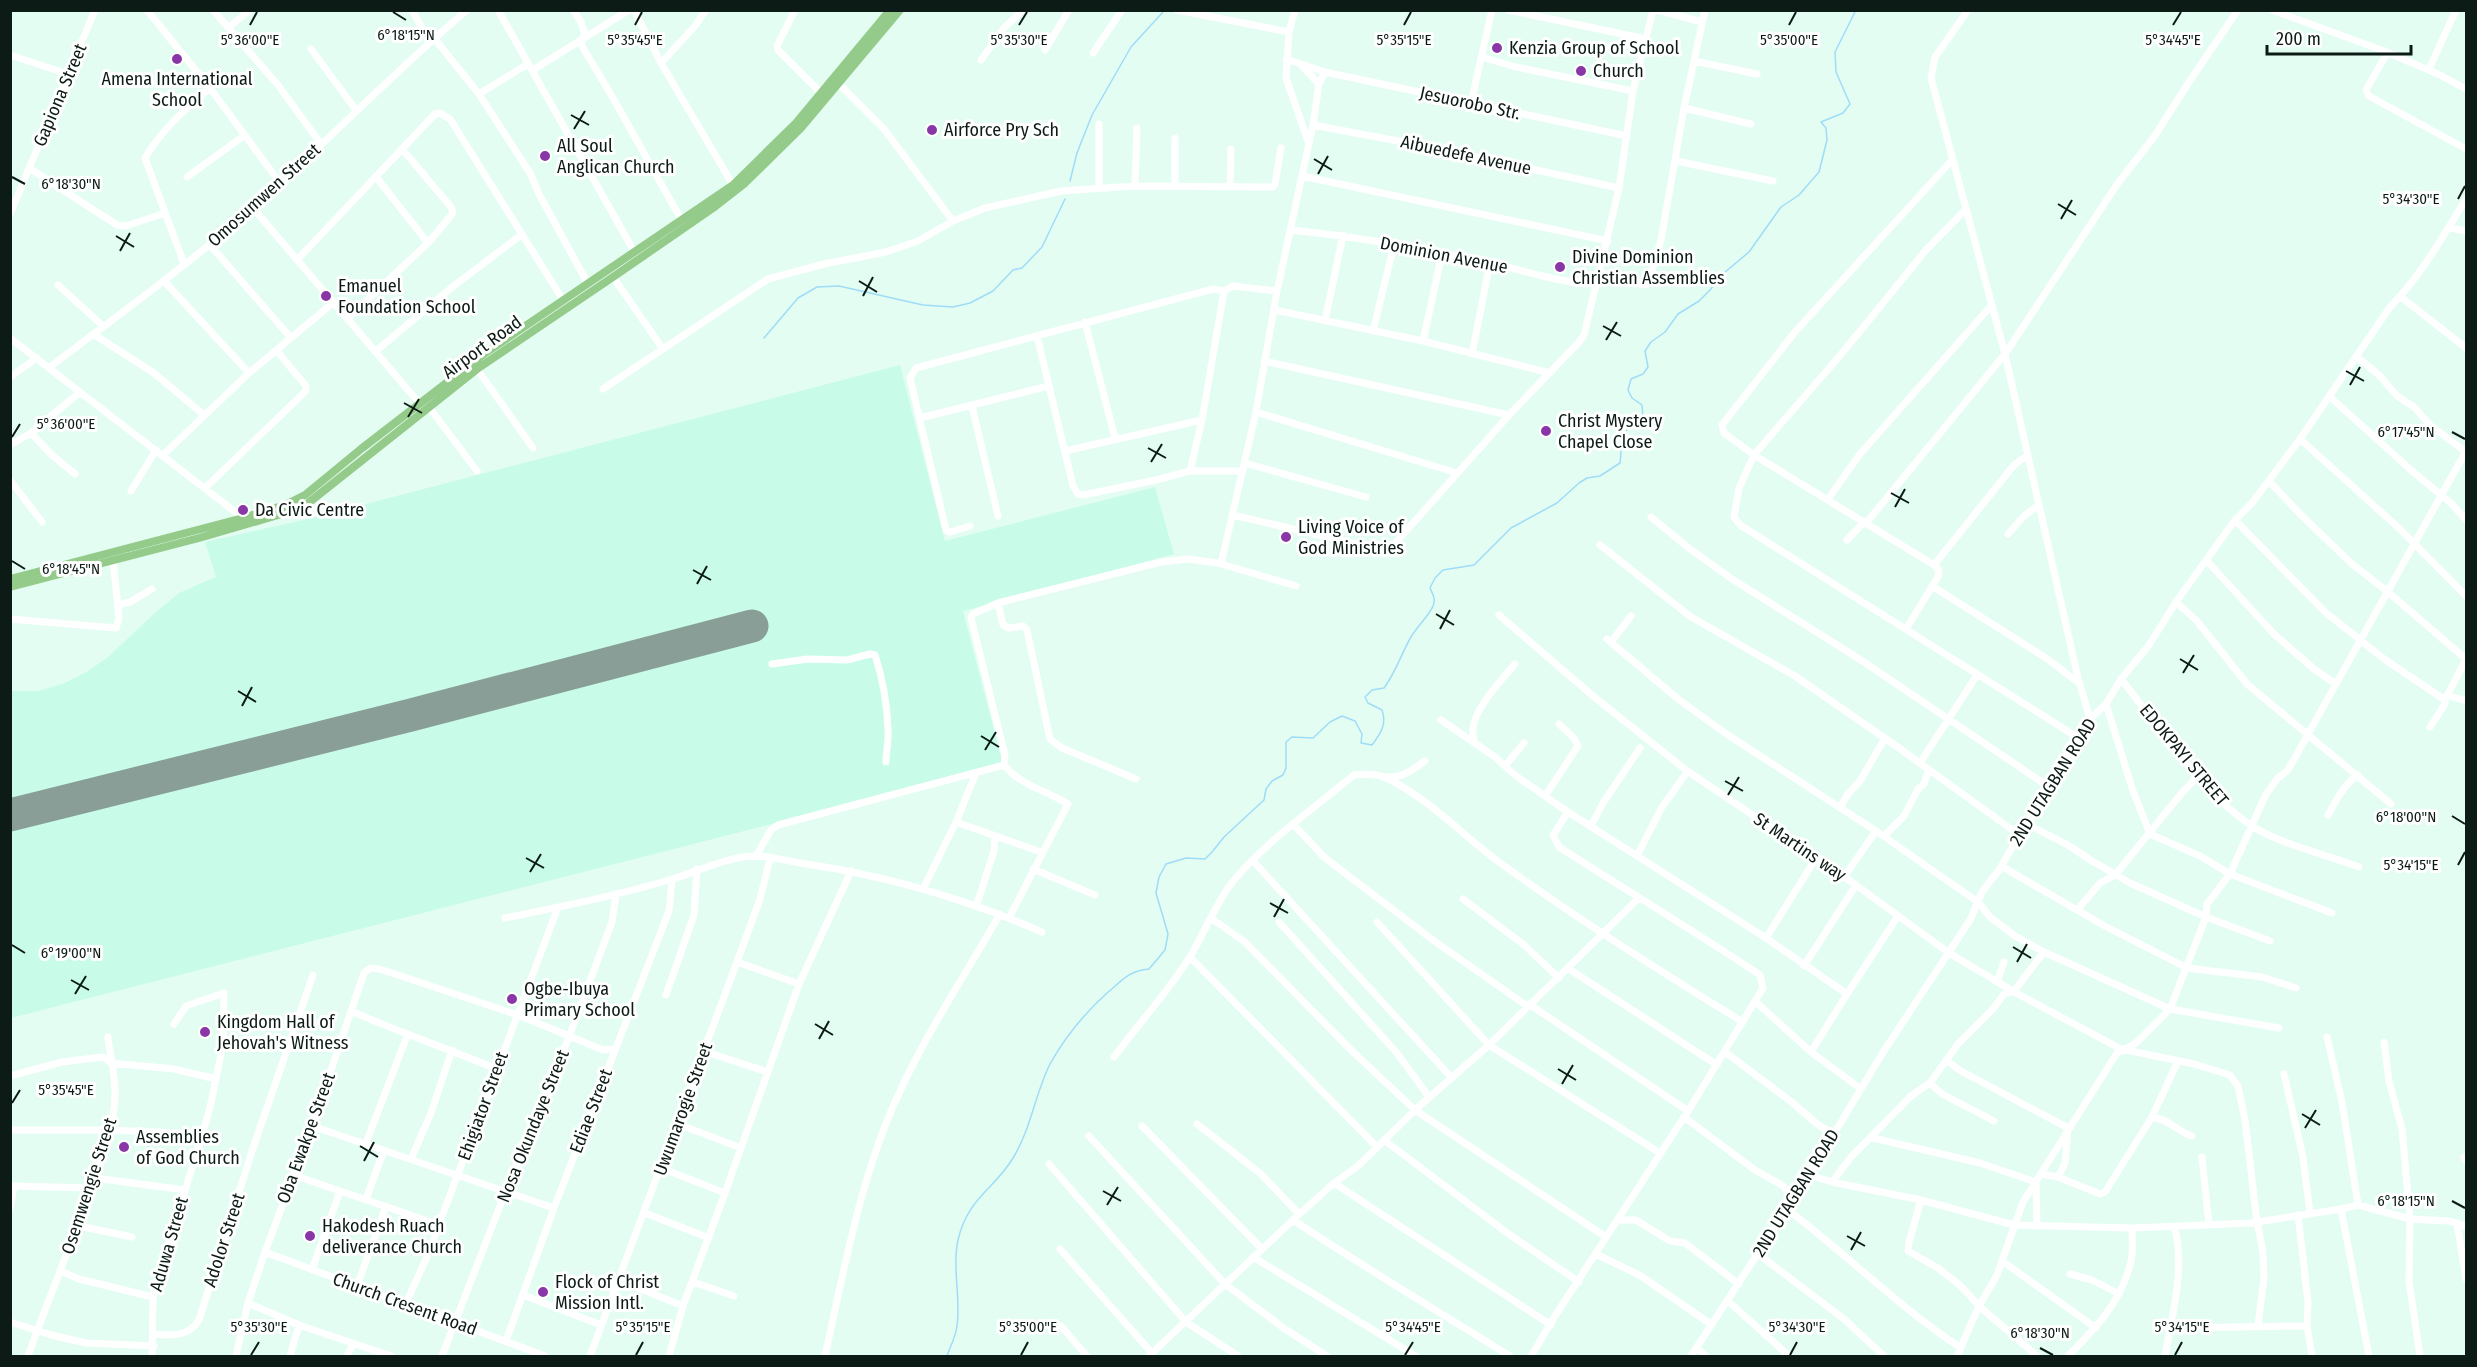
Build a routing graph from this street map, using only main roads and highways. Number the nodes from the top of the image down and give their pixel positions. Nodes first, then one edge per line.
1 (890, 10) edge
2 (900, 10) edge
3 (148, 548) junction
4 (10, 579) edge
5 (10, 587) edge

1 - 3 main road, Airport Road
2 - 3 main road, Airport Road
3 - 4 main road, Airport Road
3 - 5 main road, Airport Road

